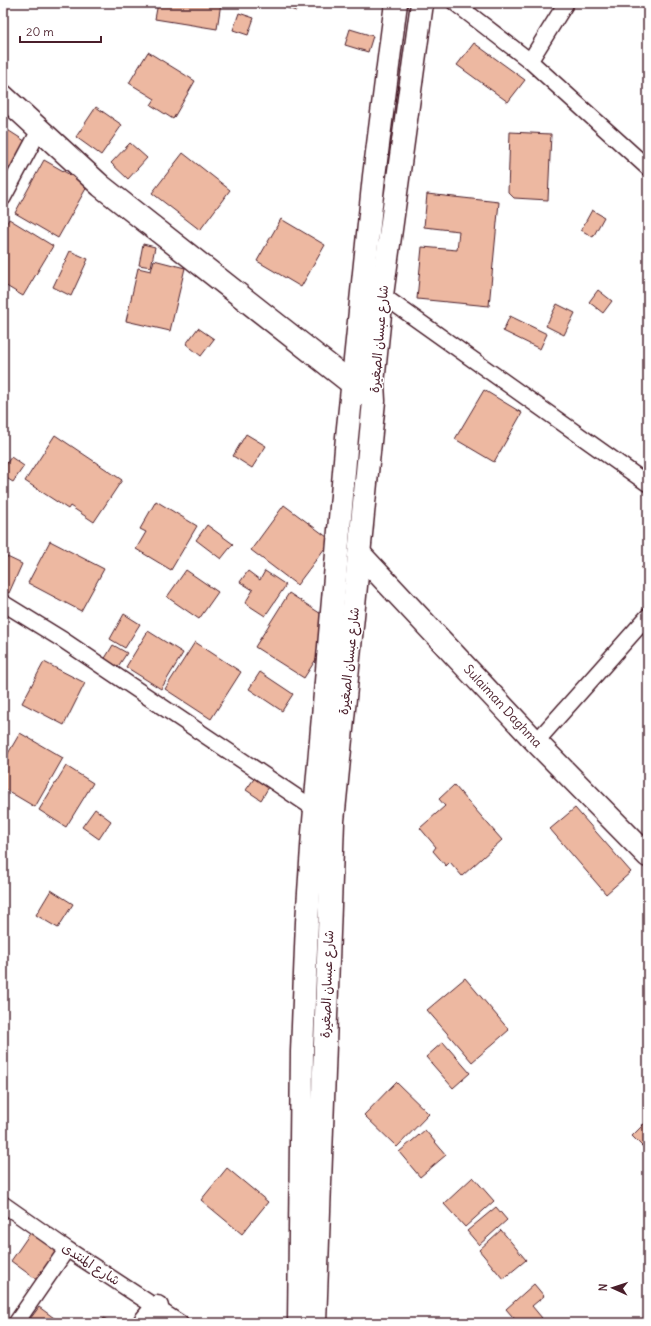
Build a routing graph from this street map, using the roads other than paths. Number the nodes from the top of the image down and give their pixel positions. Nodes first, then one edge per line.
1 (396, 3) edge
2 (422, 3) edge
3 (455, 3) edge
4 (566, 3) edge
5 (530, 61) junction
6 (3, 96) edge
7 (40, 129) junction
8 (648, 168) edge
9 (3, 198) edge
10 (382, 295) junction
11 (353, 384) junction
12 (374, 401) junction
13 (648, 484) edge
14 (360, 554) junction
15 (3, 603) edge
16 (648, 616) edge
17 (536, 742) junction
18 (324, 815) junction
19 (648, 856) edge
20 (3, 1204) edge
21 (67, 1249) junction
22 (150, 1315) edge
23 (16, 1323) edge
24 (180, 1323) edge
25 (299, 1323) edge
26 (315, 1323) edge

1 - 11 street, شارع عبسان الصغيرة
2 - 10 street, شارع عبسان الصغيرة
3 - 5 lane
4 - 5 lane
5 - 8 lane
6 - 7 street
7 - 9 lane
7 - 11 street
10 - 12 street, شارع عبسان الصغيرة
10 - 13 lane
11 - 12 street
11 - 18 street, شارع عبسان الصغيرة
12 - 14 street, شارع عبسان الصغيرة
14 - 17 street, Sulaiman Daghma
14 - 18 street, شارع عبسان الصغيرة
15 - 18 lane
16 - 17 lane
17 - 19 street, Sulaiman Daghma
18 - 25 street, شارع عبسان الصغيرة
18 - 26 street, شارع عبسان الصغيرة
20 - 21 lane, شارع المنتدى
21 - 22 lane, شارع المنتدى
21 - 23 lane
22 - 24 lane, شارع المنتدى

